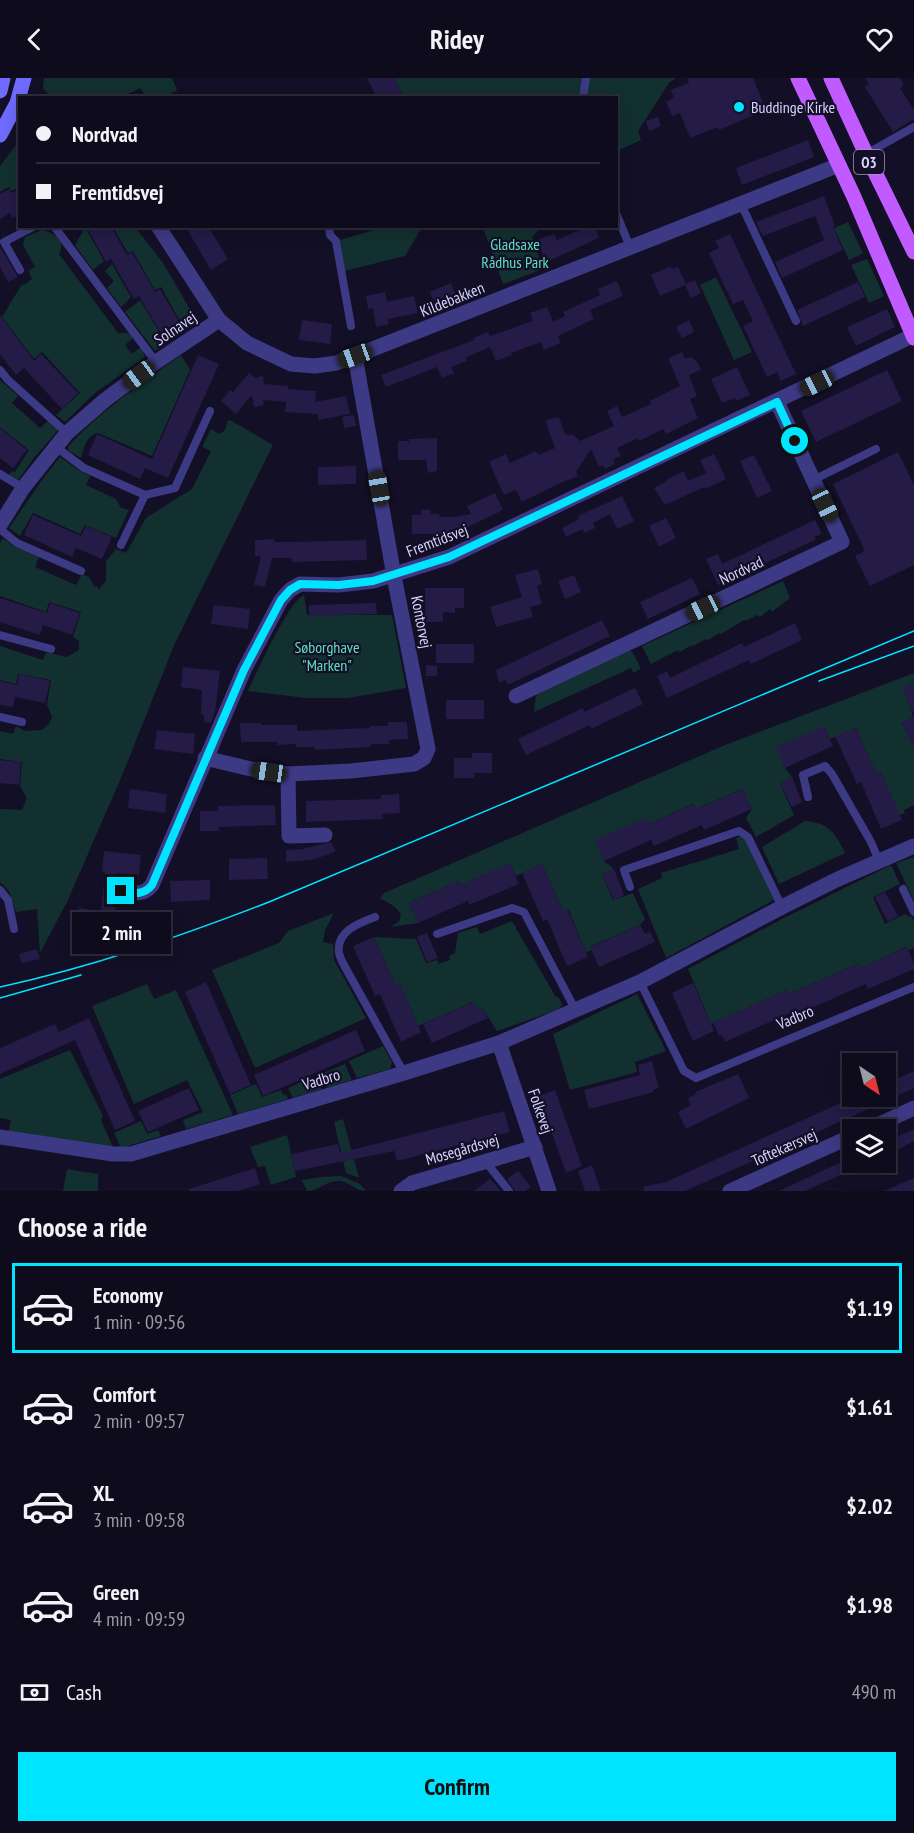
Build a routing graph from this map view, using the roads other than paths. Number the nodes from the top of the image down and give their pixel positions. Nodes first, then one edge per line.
1 (3, 78) edge
2 (24, 78) edge
3 (586, 78) edge
4 (798, 78) edge
5 (831, 78) edge
6 (0, 91) edge
7 (0, 96) edge
8 (20, 96) edge
9 (583, 96) edge
10 (18, 104) edge
11 (914, 127) edge
12 (0, 135) edge
13 (866, 154) junction
14 (839, 165) junction
15 (741, 204) junction
16 (618, 218) edge
17 (31, 228) edge
18 (55, 228) edge
19 (159, 228) edge
20 (328, 228) edge
21 (630, 247) junction
22 (914, 252) edge
23 (20, 270) dead end
24 (219, 320) junction
25 (796, 321) dead end
26 (351, 326) dead end
27 (914, 336) edge
28 (355, 356) junction
29 (156, 362) junction
30 (0, 370) edge
31 (777, 402) junction
32 (210, 411) dead end
33 (67, 433) junction
34 (56, 447) junction
35 (876, 449) dead end
36 (0, 474) edge
37 (813, 480) junction
38 (23, 488) junction
39 (145, 495) junction
40 (0, 527) edge
41 (121, 545) dead end
42 (81, 571) dead end
43 (394, 576) junction
44 (0, 635) edge
45 (51, 649) dead end
46 (516, 696) dead end
47 (0, 717) edge
48 (22, 722) dead end
49 (205, 758) junction
50 (288, 774) junction
51 (808, 797) dead end
52 (325, 835) dead end
53 (914, 846) edge
54 (879, 861) junction
55 (630, 887) dead end
56 (0, 890) edge
57 (903, 890) dead end
58 (121, 891) dead end
59 (782, 907) junction
60 (914, 912) edge
61 (375, 917) dead end
62 (14, 929) dead end
63 (437, 934) dead end
64 (640, 982) junction
65 (914, 987) edge
66 (576, 1011) junction
67 (499, 1043) junction
68 (404, 1073) junction
69 (914, 1108) edge
70 (890, 1119) edge
71 (0, 1137) edge
72 (842, 1141) edge
73 (535, 1147) junction
74 (485, 1161) junction
75 (402, 1191) edge
76 (509, 1191) edge
77 (549, 1191) edge
78 (730, 1191) edge

1 - 6 street
2 - 8 street
3 - 9 lane
4 - 14 main road, O3
5 - 13 main road, O3
7 - 10 street
10 - 12 street
11 - 13 lane
13 - 22 main road, O3
14 - 15 street, Kildebakken
14 - 27 main road, O3
15 - 21 street, Kildebakken
15 - 25 lane
16 - 21 lane
17 - 23 lane
18 - 29 lane
19 - 24 street, Kildebakken
20 - 26 lane
21 - 28 street, Kildebakken
24 - 28 street, Kildebakken
24 - 29 street, Solnavej
27 - 31 street, Fremtidsvej
28 - 43 street, Kontorvej
29 - 33 street, Solnavej
30 - 33 lane
31 - 37 street, Nordvad
31 - 43 street, Fremtidsvej
32 - 39 lane
33 - 34 street, Solnavej
34 - 38 street, Solnavej
34 - 39 lane
35 - 37 lane
36 - 38 lane
37 - 46 street, Nordvad
38 - 40 street, Solnavej
39 - 41 lane
40 - 42 lane, Solnavej
43 - 49 street, Fremtidsvej
43 - 50 street, Kontorvej
44 - 45 lane
47 - 48 lane
49 - 50 street, Kontorvej
49 - 58 street, Fremtidsvej
50 - 52 street
51 - 54 lane
53 - 54 street, Vadbro
54 - 59 street, Vadbro
55 - 59 lane
56 - 62 lane
57 - 60 lane
59 - 64 street, Vadbro
61 - 68 lane
63 - 66 lane
64 - 65 lane, Vadbro
64 - 66 street, Vadbro
66 - 67 street, Vadbro
67 - 68 street, Vadbro
67 - 73 street, Folkevej
68 - 71 street, Vadbro
69 - 70 street
72 - 78 street, Toftekærsvej
73 - 74 street, Mosegårdsvej
73 - 77 street, Folkevej
74 - 75 street, Mosegårdsvej
74 - 76 lane

